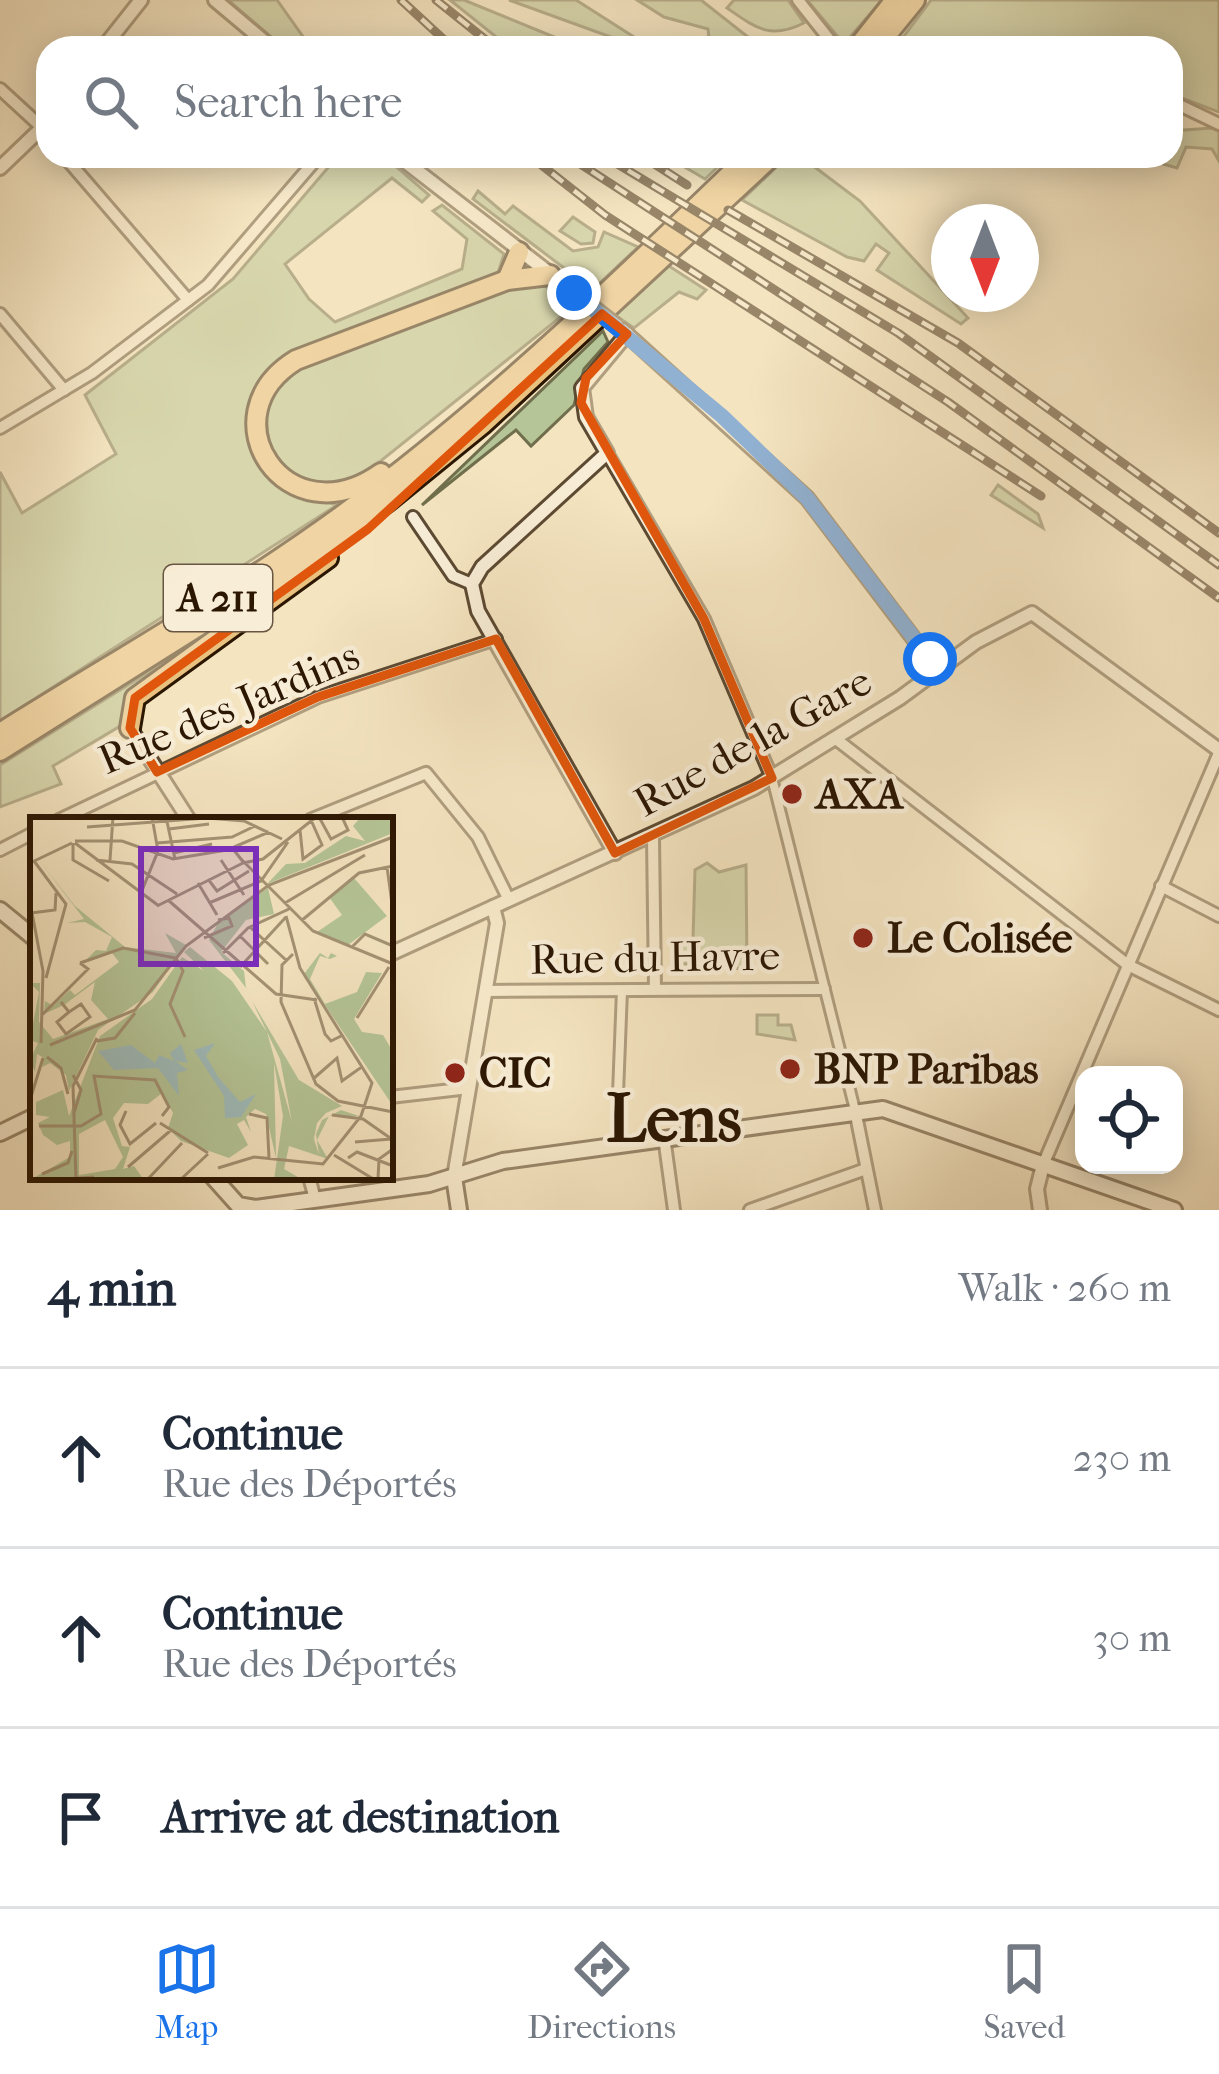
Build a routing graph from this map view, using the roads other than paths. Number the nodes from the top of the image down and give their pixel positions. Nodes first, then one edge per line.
1 (141, 0) edge
2 (215, 0) edge
3 (798, 0) edge
4 (895, 0) edge
5 (915, 0) edge
6 (113, 36) edge
7 (258, 36) edge
8 (826, 36) edge
9 (866, 36) edge
10 (886, 36) edge
11 (0, 89) edge
12 (1183, 107) edge
13 (36, 118) edge
14 (1219, 124) edge
15 (36, 137) edge
16 (0, 168) edge
17 (74, 168) edge
18 (309, 168) edge
19 (413, 168) edge
20 (736, 168) edge
21 (759, 168) edge
22 (519, 252) junction
23 (550, 275) junction
24 (507, 280) junction
25 (188, 300) junction
26 (0, 314) edge
27 (622, 330) junction
28 (64, 391) junction
29 (0, 428) edge
30 (427, 450) junction
31 (607, 453) junction
32 (387, 502) junction
33 (413, 517) dead end
34 (472, 584) junction
35 (1048, 608) dead end
36 (1032, 613) junction
37 (496, 639) junction
38 (936, 668) junction
39 (130, 728) joint
40 (0, 734) edge
41 (836, 740) junction
42 (0, 751) edge
43 (1219, 752) edge
44 (157, 772) junction
45 (772, 778) junction
46 (65, 817) edge
47 (187, 817) edge
48 (317, 817) edge
49 (30, 835) edge
50 (653, 838) junction
51 (0, 850) edge
52 (615, 853) junction
53 (1161, 886) junction
54 (509, 900) junction
55 (493, 907) junction
56 (0, 910) edge
57 (1219, 916) edge
58 (30, 935) edge
59 (393, 953) edge
60 (1128, 965) junction
61 (656, 989) junction
62 (824, 989) junction
63 (622, 990) junction
64 (486, 991) junction
65 (1219, 1010) edge
66 (469, 1088) junction
67 (618, 1094) dead end
68 (393, 1096) edge
69 (855, 1110) junction
70 (30, 1118) edge
71 (0, 1133) edge
72 (664, 1137) junction
73 (1043, 1165) junction
74 (866, 1169) junction
75 (454, 1177) junction
76 (216, 1180) edge
77 (310, 1180) edge
78 (315, 1199) junction
79 (244, 1209) edge
80 (459, 1210) edge
81 (674, 1210) edge
82 (750, 1210) edge
83 (875, 1210) edge
84 (1040, 1210) edge
85 (1174, 1210) edge

1 - 6 street
2 - 7 street
3 - 8 street
4 - 9 highway
5 - 10 highway
11 - 13 street
12 - 14 street
15 - 16 street
17 - 25 street
18 - 25 street
19 - 22 street
20 - 30 highway, A 211
21 - 32 highway, A 211
22 - 23 street
22 - 24 highway
23 - 24 highway
23 - 27 street, bridge
24 - 30 highway
25 - 28 street
26 - 28 street
27 - 31 street
27 - 38 street
28 - 29 street
30 - 40 highway, A 211
31 - 34 street
31 - 45 street
32 - 39 highway
32 - 42 highway, A 211
33 - 34 street
34 - 37 street
35 - 36 street
36 - 38 street, Rue de la Gare
36 - 43 street
37 - 44 street, Rue des Jardins
37 - 52 street
38 - 41 street, Rue de la Gare
39 - 44 street
41 - 45 street, Rue de la Gare
41 - 60 street
43 - 53 street
44 - 46 street, Rue des Jardins
44 - 47 street
45 - 50 street, Rue de la Gare
45 - 62 street
48 - 54 street
49 - 51 street
50 - 52 street, Rue de la Gare
50 - 61 street
52 - 54 street, Rue de la Gare
53 - 57 street
53 - 60 street
54 - 55 street, Rue de la Gare
55 - 59 street, Rue de la Gare
55 - 64 street
56 - 58 main road
60 - 65 street
60 - 73 street
61 - 62 street, Rue du Havre
61 - 63 street, Rue du Havre
62 - 69 street
63 - 64 street, Rue du Havre
63 - 67 street
64 - 66 street
66 - 68 street
66 - 75 street
69 - 72 main road
69 - 73 main road
69 - 74 street
70 - 71 main road
72 - 75 main road
72 - 81 street
73 - 84 street
73 - 85 main road
74 - 82 street
74 - 83 street
75 - 78 main road
75 - 80 main road
76 - 79 main road
77 - 78 street
78 - 79 main road

